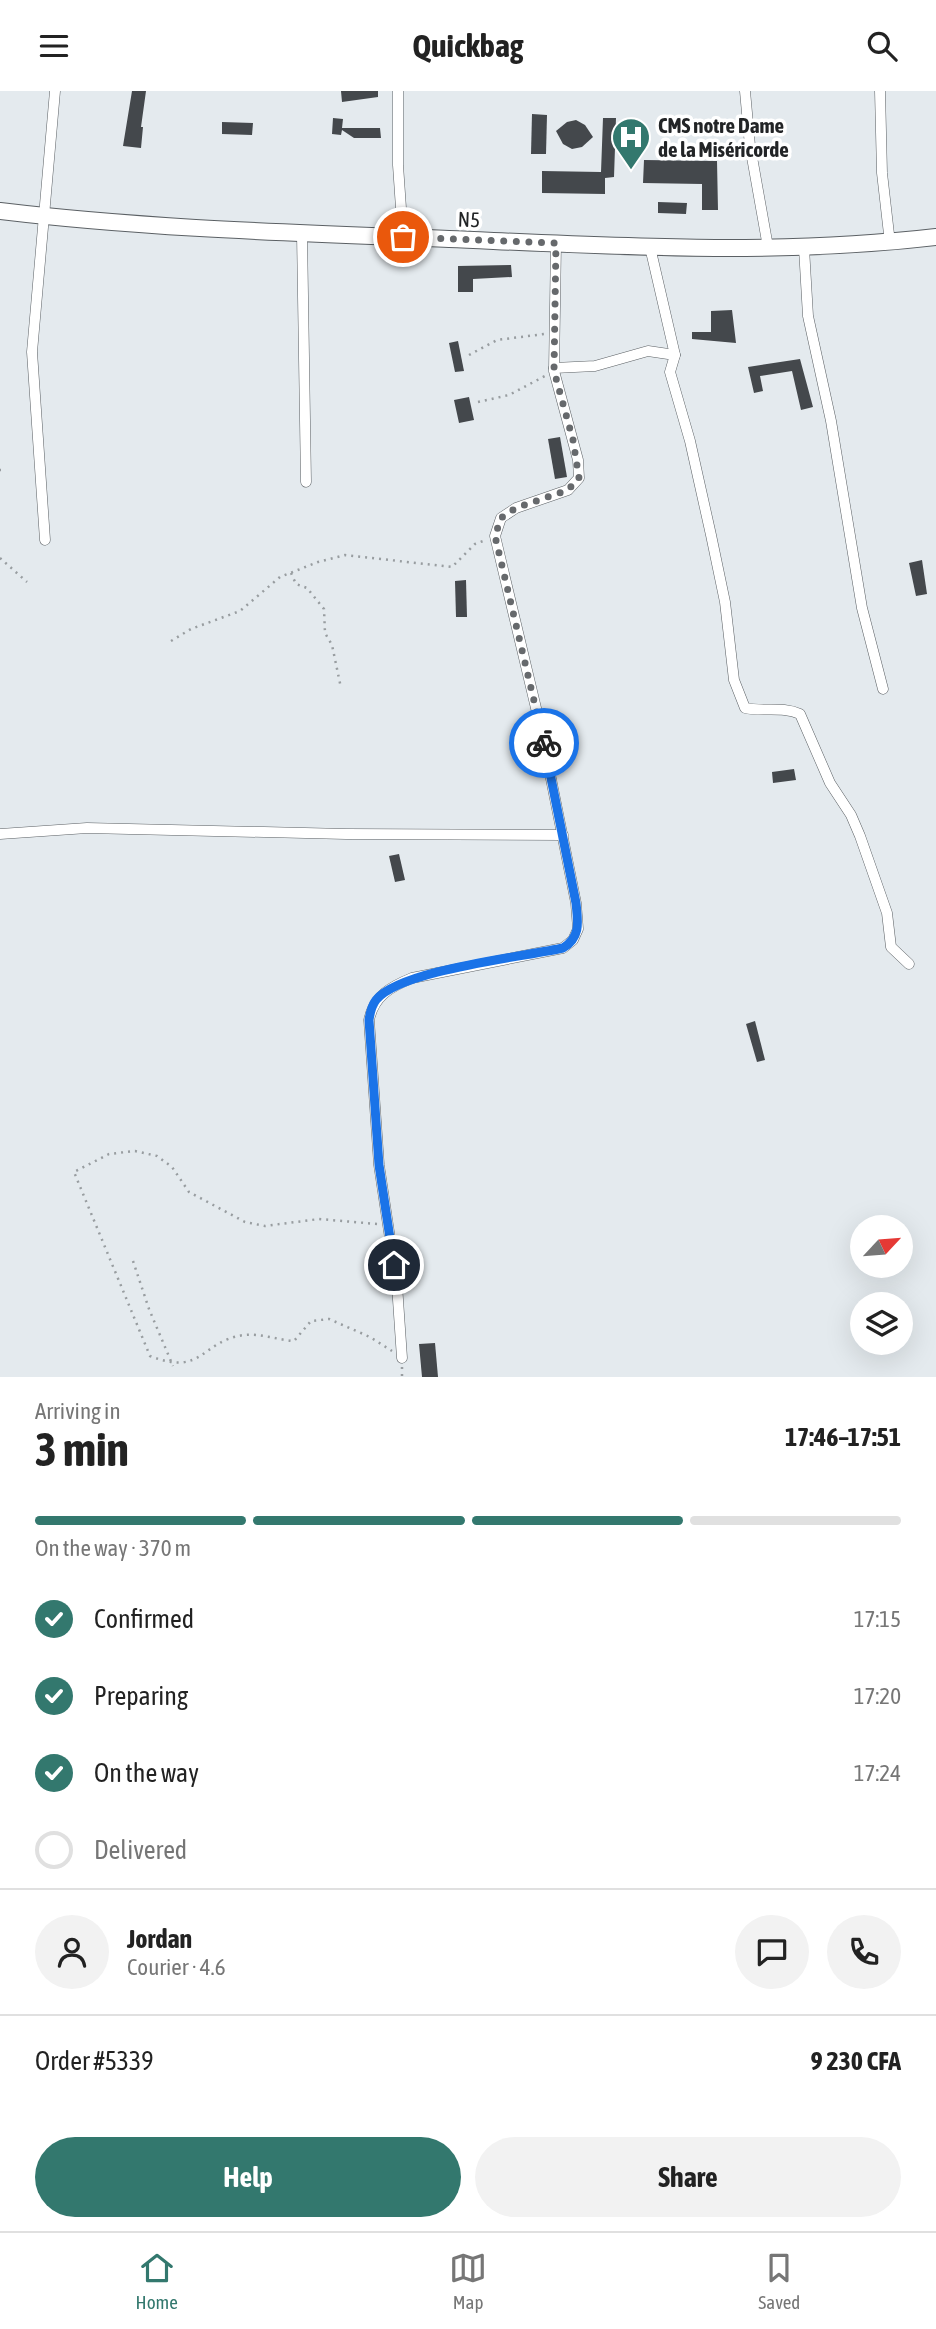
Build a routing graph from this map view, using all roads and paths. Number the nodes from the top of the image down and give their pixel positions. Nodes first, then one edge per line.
1 (55, 91) edge
2 (398, 91) edge
3 (745, 91) edge
4 (880, 91) edge
5 (0, 211) edge
6 (43, 216) junction
7 (302, 234) junction
8 (403, 237) junction
9 (936, 237) edge
10 (556, 243) junction
11 (890, 243) junction
12 (650, 247) junction
13 (768, 247) junction
14 (804, 248) junction
15 (554, 333) junction
16 (469, 355) dead end
17 (675, 355) junction
18 (554, 370) junction
19 (478, 402) dead end
20 (306, 482) dead end
21 (495, 536) junction
22 (45, 540) dead end
23 (0, 558) edge
24 (291, 573) junction
25 (27, 582) dead end
26 (171, 641) dead end
27 (341, 688) dead end
28 (883, 689) dead end
29 (0, 834) edge
30 (563, 835) junction
31 (909, 964) dead end
32 (388, 1225) junction
33 (133, 1261) dead end
34 (402, 1358) joint
35 (173, 1366) junction

1 - 6 street
2 - 8 street
3 - 13 street
4 - 11 street
5 - 6 main road, N5 / N5
6 - 7 main road, N5 / N5
6 - 22 street
7 - 8 main road, N5 / N5
7 - 20 street
8 - 10 main road, N5 / N5
9 - 11 main road, N5 / N5
10 - 12 main road, N5 / N5
10 - 15 street
11 - 14 main road, N5 / N5
12 - 13 main road, N5 / N5
12 - 17 street
13 - 14 main road, N5 / N5
14 - 28 street
15 - 16 path
15 - 18 street
17 - 18 street
17 - 31 street
18 - 19 path
18 - 21 street
21 - 24 path
21 - 30 street
23 - 25 path
24 - 26 path
24 - 27 path
29 - 30 street
30 - 32 street
32 - 34 street
32 - 35 path
33 - 35 path
34 - 35 path

